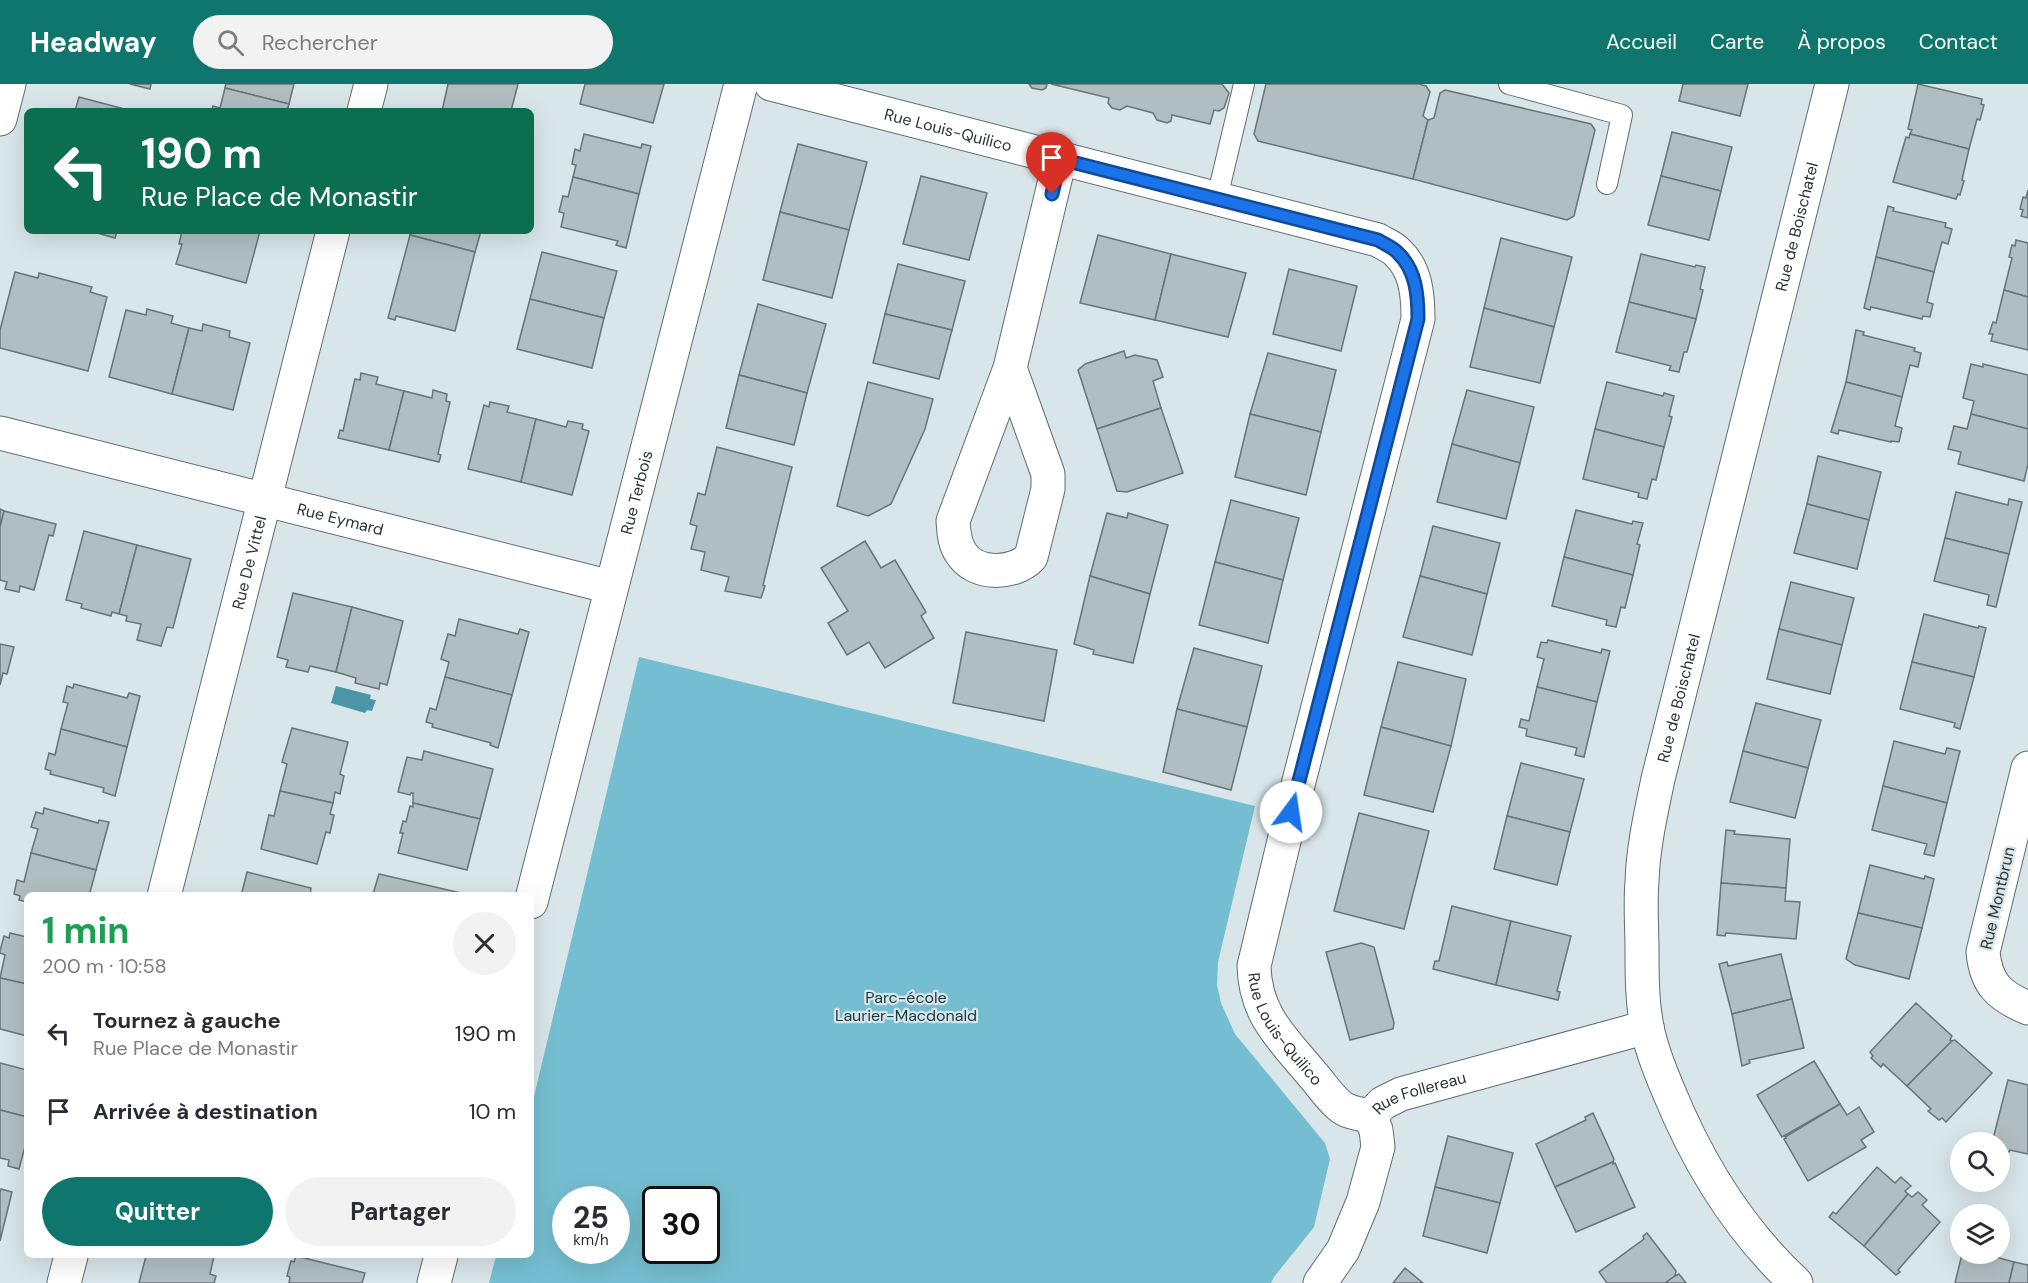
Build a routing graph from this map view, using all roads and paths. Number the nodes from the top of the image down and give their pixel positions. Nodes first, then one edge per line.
1 (9, 84) edge
2 (371, 84) edge
3 (741, 84) edge
4 (771, 84) edge
5 (1244, 84) edge
6 (1509, 84) edge
7 (1832, 84) edge
8 (365, 108) edge
9 (0, 119) edge
10 (1060, 159) junction
11 (1607, 184) dead end
12 (1217, 198) junction
13 (332, 234) edge
14 (1011, 369) junction
15 (0, 433) edge
16 (264, 500) junction
17 (611, 586) junction
18 (2028, 768) edge
19 (165, 892) edge
20 (534, 892) edge
21 (2028, 1008) edge
22 (1647, 1027) junction
23 (1370, 1116) junction
24 (70, 1258) edge
25 (440, 1258) edge
26 (64, 1283) edge
27 (434, 1283) edge
28 (1320, 1283) edge
29 (1796, 1283) edge

1 - 9 street
2 - 8 street
3 - 17 street, Rue Terbois
4 - 10 street, Rue Louis-Quilico
5 - 12 lane
6 - 11 lane
7 - 22 street, Rue de Boischatel
10 - 12 street, Rue Louis-Quilico
10 - 14 street
12 - 23 street, Rue Louis-Quilico
13 - 16 street, Rue De Vittel
14 - 14 street
15 - 16 street, Rue Eymard
16 - 17 street, Rue Eymard
16 - 19 street, Rue De Vittel
17 - 20 street, Rue Terbois
18 - 21 street, Rue Montbrun
22 - 23 street, Rue Follereau
22 - 29 street, Rue de Boischatel
23 - 28 street, Rue Follereau
24 - 26 street
25 - 27 street

